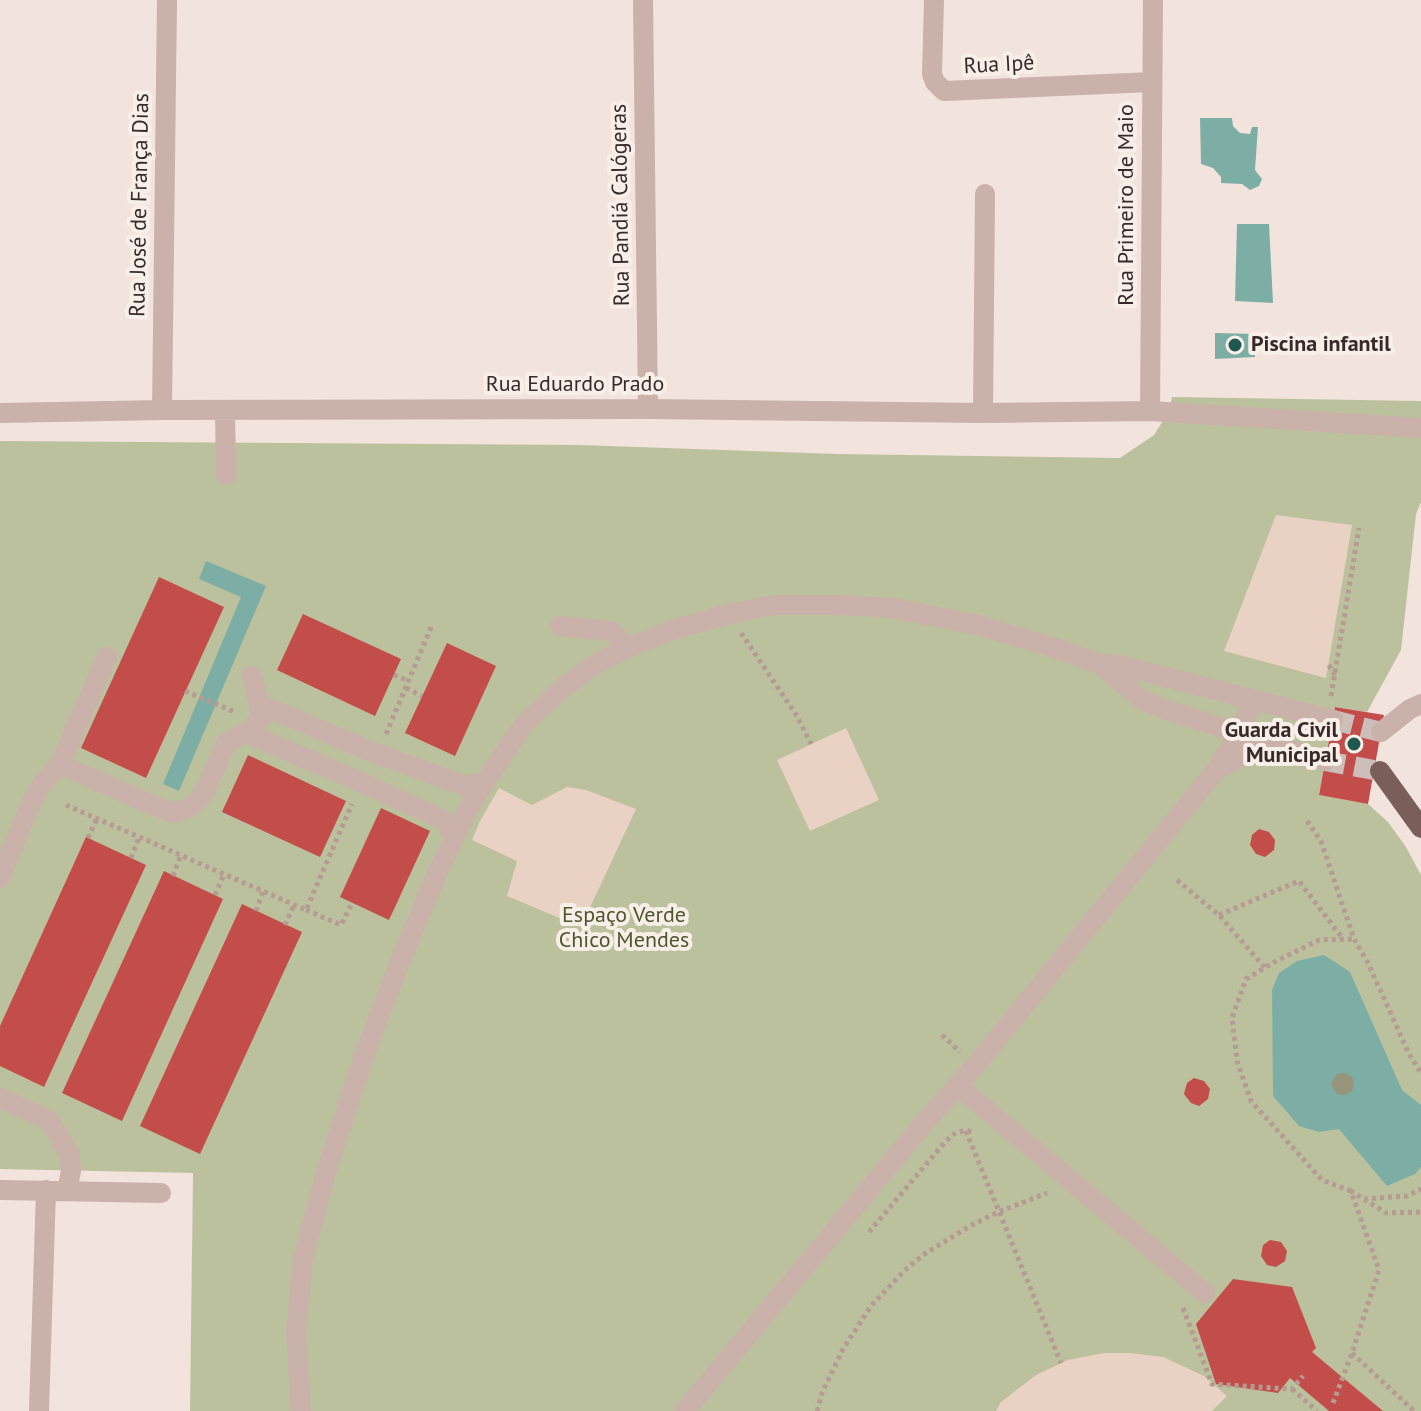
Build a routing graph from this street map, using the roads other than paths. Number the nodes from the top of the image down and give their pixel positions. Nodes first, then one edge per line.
1 (167, 0) edge
2 (643, 0) edge
3 (934, 0) edge
4 (1153, 0) edge
5 (1152, 82) junction
6 (985, 194) dead end
7 (648, 409) junction
8 (162, 410) junction
9 (225, 410) junction
10 (1150, 411) junction
11 (0, 413) edge
12 (983, 413) junction
13 (1421, 428) edge
14 (226, 475) dead end
15 (560, 626) dead end
16 (628, 648) junction
17 (107, 657) dead end
18 (1100, 664) junction
19 (252, 676) dead end
20 (1252, 699) junction
21 (259, 704) junction
22 (1421, 704) edge
23 (1330, 713) tunnel mouth
24 (1240, 732) junction
25 (1381, 732) dead end
26 (246, 733) junction
27 (1272, 744) junction
28 (382, 747) junction
29 (1325, 761) tunnel mouth
30 (60, 764) junction
31 (1217, 769) junction
32 (1377, 771) tunnel mouth
33 (484, 783) junction
34 (361, 790) junction
35 (1421, 828) edge
36 (454, 837) junction
37 (0, 878) edge
38 (958, 1086) junction
39 (0, 1098) edge
40 (0, 1190) edge
41 (46, 1190) junction
42 (67, 1191) junction
43 (161, 1193) dead end
44 (1205, 1293) dead end
45 (39, 1411) edge
46 (301, 1411) edge
47 (685, 1411) edge

1 - 8 street, Rua José de França Dias
2 - 7 street, Rua Pandiá Calógeras
3 - 5 street, Rua Ipê
4 - 5 street, Rua Primeiro de Maio
5 - 10 street, Rua Primeiro de Maio
6 - 12 street
7 - 9 street, Rua Eduardo Prado
7 - 12 street, Rua Eduardo Prado
8 - 9 street, Rua Eduardo Prado
8 - 11 street, Rua Eduardo Prado
9 - 14 street
10 - 12 street, Rua Eduardo Prado
10 - 13 street, Rua Eduardo Prado
15 - 16 street
16 - 18 street
16 - 33 street
17 - 30 street
18 - 20 street
18 - 24 street
19 - 21 street
20 - 23 street
20 - 24 street
21 - 26 street
21 - 28 street
22 - 25 street
24 - 27 street
24 - 31 street
26 - 30 street
26 - 34 street
27 - 29 street
27 - 31 street
28 - 33 street
28 - 34 street
30 - 37 street
31 - 38 street
32 - 35 main road
33 - 36 street
34 - 36 street
36 - 46 street
38 - 44 street
38 - 47 street
39 - 42 street
40 - 41 street
41 - 42 street
41 - 45 street
42 - 43 street

